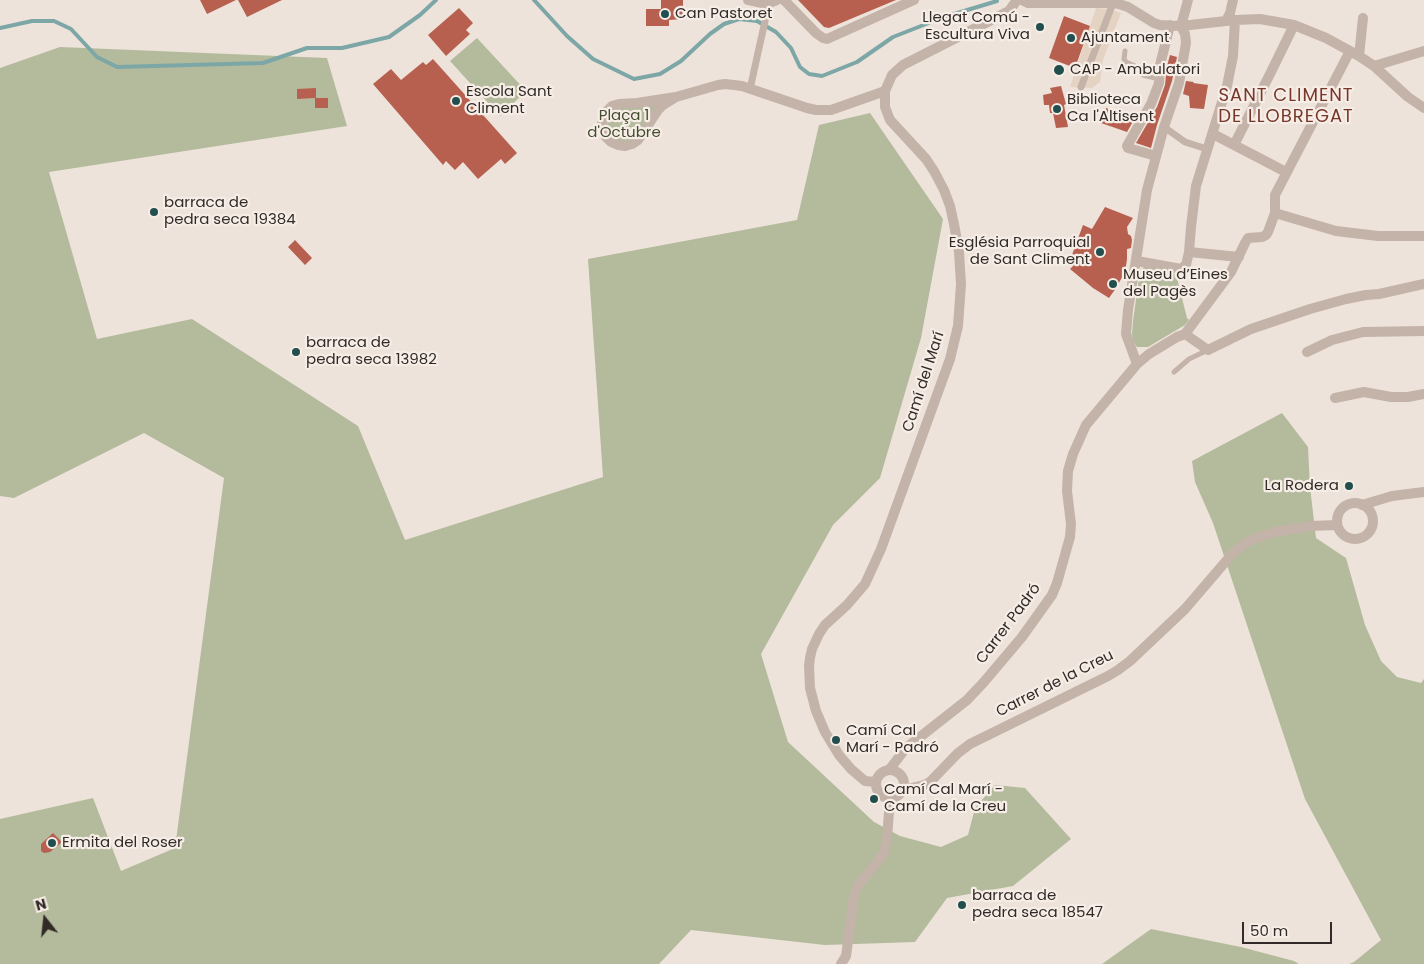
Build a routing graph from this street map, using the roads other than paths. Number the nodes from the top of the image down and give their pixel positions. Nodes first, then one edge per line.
1 (748, 0) edge
2 (784, 0) edge
3 (914, 0) edge
4 (1018, 0) edge
5 (1022, 0) edge
6 (1188, 0) edge
7 (1233, 0) edge
8 (1113, 1) edge
9 (773, 2) edge
10 (1363, 18) dead end
11 (1230, 20) junction
12 (1170, 25) junction
13 (1294, 25) junction
14 (1181, 26) junction
15 (1125, 51) dead end
16 (1424, 51) edge
17 (1355, 53) junction
18 (1374, 66) junction
19 (1159, 79) junction
20 (1081, 87) dead end
21 (750, 88) junction
22 (885, 91) junction
23 (676, 97) junction
24 (1424, 108) edge
25 (1164, 127) junction
26 (1213, 134) junction
27 (1234, 145) junction
28 (1208, 149) junction
29 (1156, 156) junction
30 (1286, 172) junction
31 (1274, 213) junction
32 (1424, 236) edge
33 (1189, 252) junction
34 (1239, 257) junction
35 (1137, 261) junction
36 (1424, 284) edge
37 (1424, 331) edge
38 (1185, 334) junction
39 (1208, 350) junction
40 (1306, 352) dead end
41 (1137, 364) junction
42 (1174, 372) dead end
43 (1424, 394) edge
44 (1335, 398) dead end
45 (1424, 492) edge
46 (1362, 505) junction
47 (1337, 525) junction
48 (889, 770) junction
49 (875, 782) junction
50 (903, 790) junction
51 (890, 798) junction
52 (841, 964) edge

1 - 9 street
2 - 3 street
4 - 22 street
5 - 8 street
6 - 14 street
7 - 11 street
8 - 12 street
8 - 20 street
9 - 21 street
10 - 17 street
11 - 13 street
11 - 14 street
11 - 26 street
12 - 14 street
12 - 19 street
13 - 17 street
13 - 27 street
14 - 25 street
15 - 19 lane
16 - 18 street
17 - 18 street
17 - 30 street
18 - 24 street
19 - 29 street
21 - 22 street
21 - 23 street
22 - 49 street, Camí del Marí
23 - 23 street
25 - 28 street
25 - 29 street
26 - 27 street
26 - 28 street
27 - 30 street
28 - 33 street
29 - 35 street
30 - 31 street
31 - 32 street
31 - 34 street
33 - 34 street
33 - 35 street
34 - 38 street
35 - 41 street
36 - 39 street
37 - 40 street
38 - 39 street
38 - 41 street, Carrer Padró
39 - 42 lane
41 - 48 street, Carrer Padró
43 - 44 street
45 - 46 street
46 - 47 street
46 - 47 street
47 - 50 street, Carrer de la Creu
48 - 49 street
48 - 50 street
49 - 51 street
50 - 51 street
51 - 52 street

